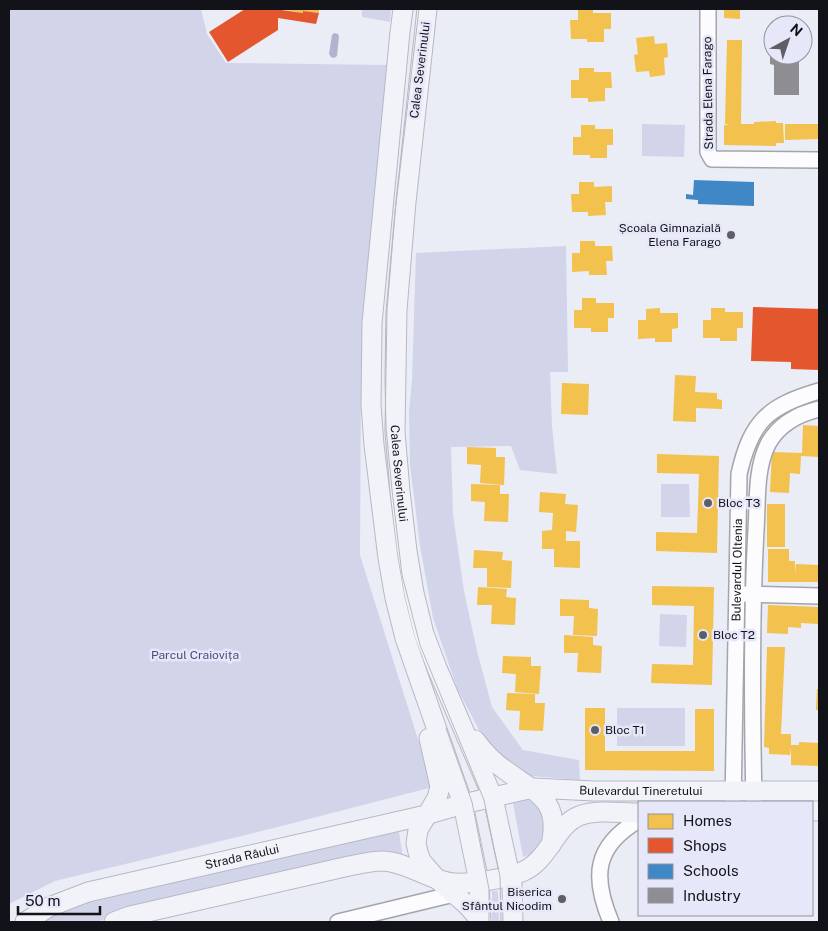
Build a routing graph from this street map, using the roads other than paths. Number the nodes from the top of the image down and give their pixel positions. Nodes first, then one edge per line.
1 (403, 9) edge
2 (427, 9) edge
3 (708, 9) edge
4 (819, 160) edge
5 (819, 391) edge
6 (788, 402) junction
7 (819, 408) edge
8 (795, 417) junction
9 (736, 594) junction
10 (752, 595) junction
11 (819, 596) edge
12 (422, 687) junction
13 (459, 718) junction
14 (533, 788) junction
15 (819, 791) edge
16 (733, 796) edge
17 (754, 796) edge
18 (493, 798) junction
19 (463, 804) junction
20 (638, 813) edge
21 (426, 815) junction
22 (638, 821) edge
23 (546, 852) junction
24 (509, 875) junction
25 (436, 878) junction
26 (479, 882) junction
27 (454, 894) junction
28 (513, 919) edge
29 (25, 922) edge
30 (114, 922) edge
31 (338, 922) edge
32 (481, 922) edge
33 (611, 922) edge

1 - 12 main road, Calea Severinului
2 - 13 main road, Calea Severinului
3 - 4 street, Strada Elena Farago
5 - 6 street, Bulevardul Oltenia
6 - 8 street
6 - 9 street, Bulevardul Oltenia
7 - 8 street, Bulevardul Oltenia
8 - 10 street, Bulevardul Oltenia
9 - 10 street
9 - 16 street, Bulevardul Oltenia
10 - 11 street
10 - 17 street, Bulevardul Oltenia
12 - 19 main road, Calea Severinului
12 - 21 main road
13 - 14 main road
13 - 18 main road, Calea Severinului
14 - 16 main road, Bulevardul Tineretului
14 - 18 main road, Bulevardul Tineretului
14 - 23 main road
15 - 17 main road, Bulevardul Tineretului
16 - 17 main road, Bulevardul Tineretului
18 - 19 main road, Bulevardul Tineretului
18 - 24 main road, Calea Severinului
19 - 21 main road, Strada Râului
19 - 26 main road, Calea Severinului
20 - 23 main road, Bulevardul Tineretului
21 - 25 main road
21 - 29 main road, Strada Râului
22 - 33 street
23 - 24 main road, Bulevardul Tineretului
23 - 28 main road
24 - 26 main road, Bulevardul Tineretului
24 - 28 main road, Calea Severinului
25 - 26 main road
25 - 27 main road
25 - 30 main road
26 - 32 main road, Calea Severinului
27 - 31 street
27 - 32 main road

